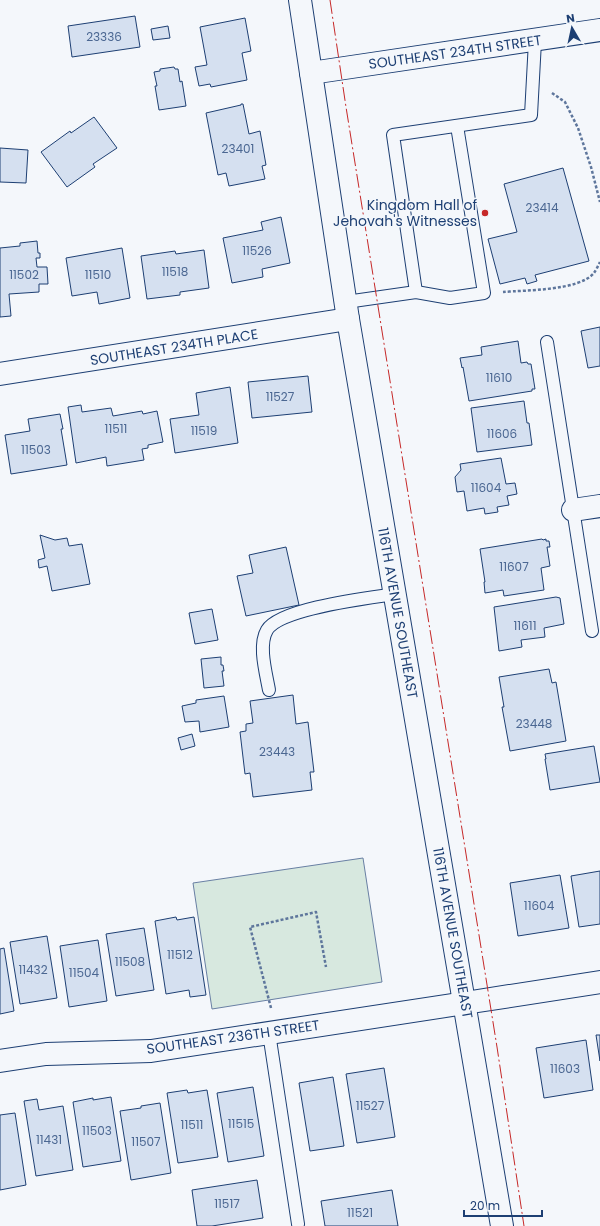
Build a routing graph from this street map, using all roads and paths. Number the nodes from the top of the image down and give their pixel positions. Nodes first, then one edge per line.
1 (300, 0) edge
2 (600, 30) edge
3 (535, 41) junction
4 (311, 74) junction
5 (533, 82) junction
6 (457, 126) junction
7 (600, 202) edge
8 (600, 262) edge
9 (416, 292) junction
10 (484, 293) junction
11 (347, 311) junction
12 (547, 342) dead end
13 (0, 374) edge
14 (600, 506) edge
15 (573, 510) junction
16 (395, 594) junction
17 (592, 631) dead end
18 (269, 690) dead end
19 (326, 967) dead end
20 (600, 982) edge
21 (465, 1003) junction
22 (273, 1032) junction
23 (0, 1061) edge
24 (298, 1224) dead end
25 (502, 1226) edge

1 - 4 street, 116TH AVENUE SOUTHEAST
2 - 3 street, SOUTHEAST 234TH STREET
3 - 4 street, SOUTHEAST 234TH STREET
3 - 5 lane
4 - 11 street, 116TH AVENUE SOUTHEAST
5 - 6 lane
5 - 7 path
6 - 9 lane
6 - 10 lane
8 - 10 path
9 - 10 lane
9 - 11 lane
11 - 13 street, SOUTHEAST 234TH PLACE
11 - 16 street, 116TH AVENUE SOUTHEAST
12 - 15 lane
14 - 15 street
15 - 17 lane
16 - 18 lane
16 - 21 street, 116TH AVENUE SOUTHEAST
19 - 22 path
20 - 21 street, SOUTHEAST 236TH STREET
21 - 22 street, SOUTHEAST 236TH STREET
21 - 25 street, 116TH AVENUE SOUTHEAST
22 - 23 street, SOUTHEAST 236TH STREET
22 - 24 lane

